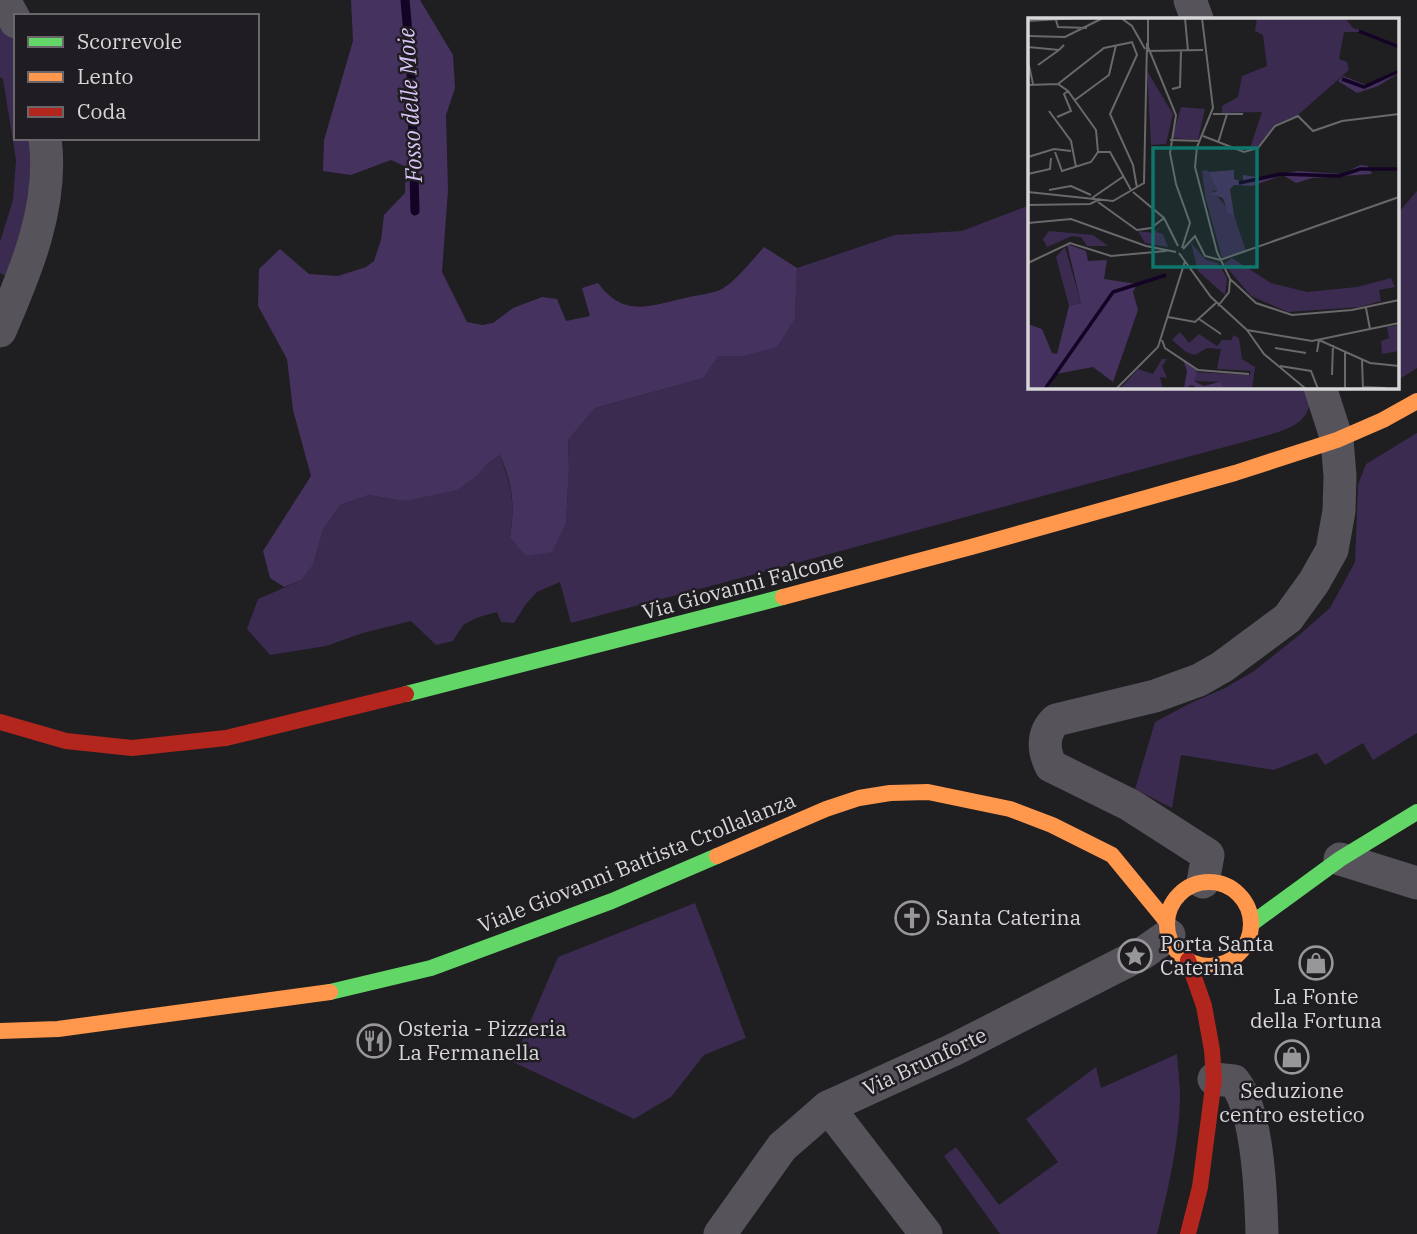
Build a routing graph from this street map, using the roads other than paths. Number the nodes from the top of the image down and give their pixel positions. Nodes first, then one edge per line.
1 (4, 0) edge
2 (1190, 0) edge
3 (14, 18) edge
4 (1197, 18) edge
5 (45, 140) edge
6 (0, 331) edge
7 (1320, 388) edge
8 (1417, 401) edge
9 (1337, 440) junction
10 (0, 722) edge
11 (1417, 812) edge
12 (1112, 855) junction
13 (1339, 859) junction
14 (1138, 866) dead end
15 (1292, 873) dead end
16 (1201, 878) junction
17 (1254, 882) dead end
18 (1417, 883) edge
19 (1251, 924) junction
20 (1175, 939) junction
21 (1232, 959) junction
22 (1227, 981) dead end
23 (1219, 1015) dead end
24 (0, 1031) edge
25 (1213, 1065) junction
26 (828, 1107) junction
27 (720, 1234) edge
28 (926, 1234) edge
29 (1188, 1234) edge
30 (1262, 1234) edge

1 - 3 street
2 - 4 street
5 - 6 street
7 - 9 street
8 - 9 main road, Via Giovanni Falcone
9 - 10 main road, Via Giovanni Falcone
9 - 16 street
11 - 13 main road
12 - 14 main road
12 - 20 main road, Viale Giovanni Battista Crollalanza
12 - 24 main road, Viale Giovanni Battista Crollalanza
13 - 15 main road
13 - 18 street
13 - 19 main road
16 - 17 main road
16 - 19 main road
16 - 20 main road
19 - 21 main road
20 - 21 main road
20 - 25 main road, Viale Giovanni Battista Crollalanza
20 - 26 street, Via Brunforte
21 - 22 main road
23 - 25 main road
25 - 29 main road
25 - 30 street
26 - 27 street, Via Brunforte
26 - 28 street

